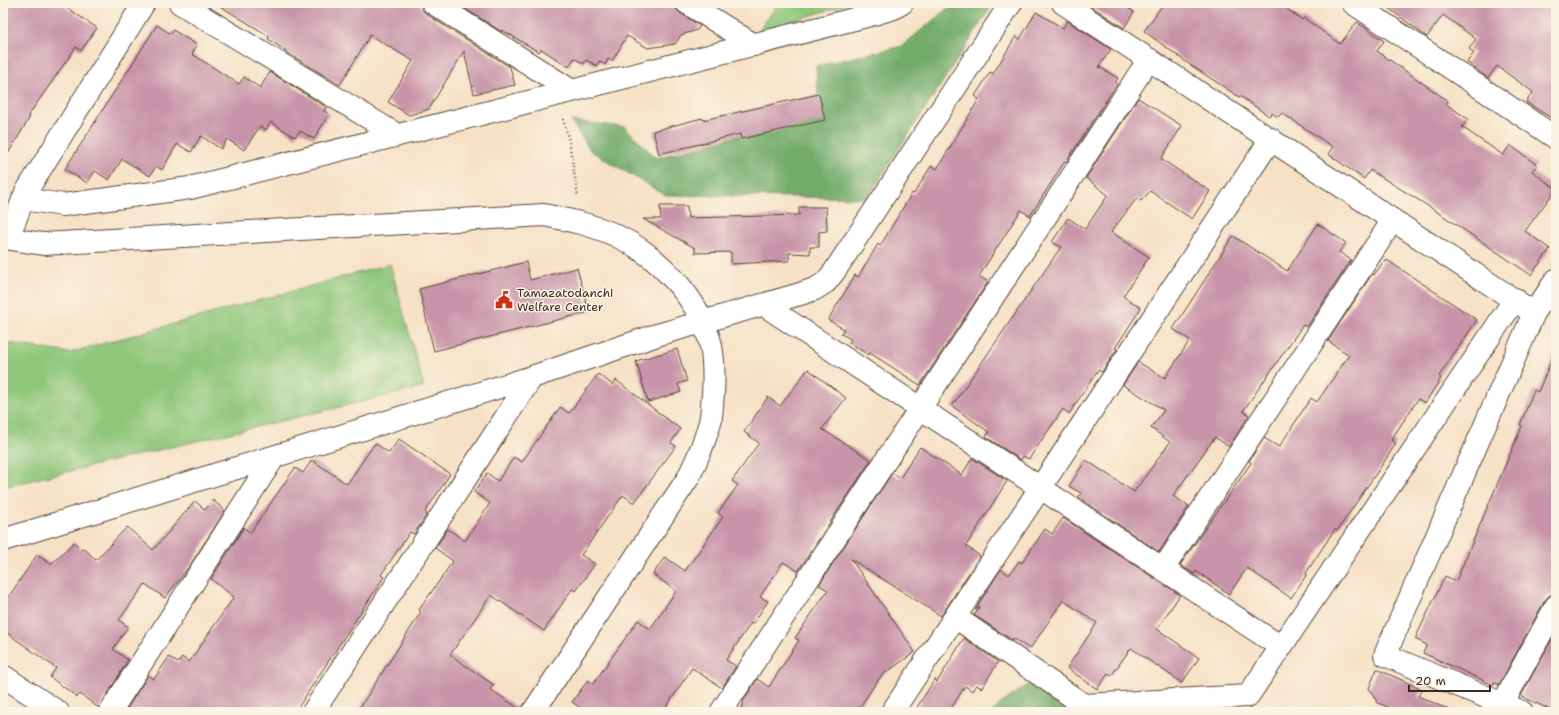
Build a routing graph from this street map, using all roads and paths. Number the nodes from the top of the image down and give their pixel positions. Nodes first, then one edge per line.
1 (144, 3) edge
2 (180, 3) edge
3 (433, 3) edge
4 (688, 3) edge
5 (902, 3) edge
6 (1012, 3) edge
7 (1063, 3) edge
8 (1353, 3) edge
9 (754, 45) junction
10 (1149, 59) junction
11 (564, 93) junction
12 (397, 135) junction
13 (1556, 138) edge
14 (1270, 139) junction
15 (23, 199) junction
16 (1393, 220) junction
17 (582, 222) junction
18 (5, 237) edge
19 (1556, 280) edge
20 (1515, 299) junction
21 (764, 304) junction
22 (1534, 313) junction
23 (703, 322) junction
24 (532, 377) junction
25 (920, 408) junction
26 (274, 457) junction
27 (1041, 488) junction
28 (3, 540) edge
29 (1163, 569) junction
30 (1556, 606) edge
31 (955, 617) junction
32 (1281, 647) junction
33 (3, 676) edge
34 (1512, 708) edge
35 (58, 712) edge
36 (110, 712) edge
37 (313, 712) edge
38 (533, 712) edge
39 (721, 712) edge
40 (892, 712) edge

1 - 15 street
2 - 12 street
3 - 11 street
4 - 9 street
5 - 9 street
6 - 21 street
7 - 10 street
8 - 13 street
9 - 11 street
10 - 14 street
10 - 25 street
11 - 12 street
11 - 17 path
12 - 15 street
14 - 16 street
14 - 27 street
15 - 18 street
16 - 20 street
16 - 29 street
17 - 18 street
17 - 23 street
19 - 22 street
20 - 22 street
20 - 32 street
21 - 23 street
21 - 25 street
22 - 34 street
23 - 24 street
23 - 38 street
24 - 26 street
24 - 37 street
25 - 27 street
25 - 39 street
26 - 28 street
26 - 36 street
27 - 29 street
27 - 31 street
29 - 32 street
30 - 34 street
31 - 32 street
31 - 40 street
33 - 35 street

